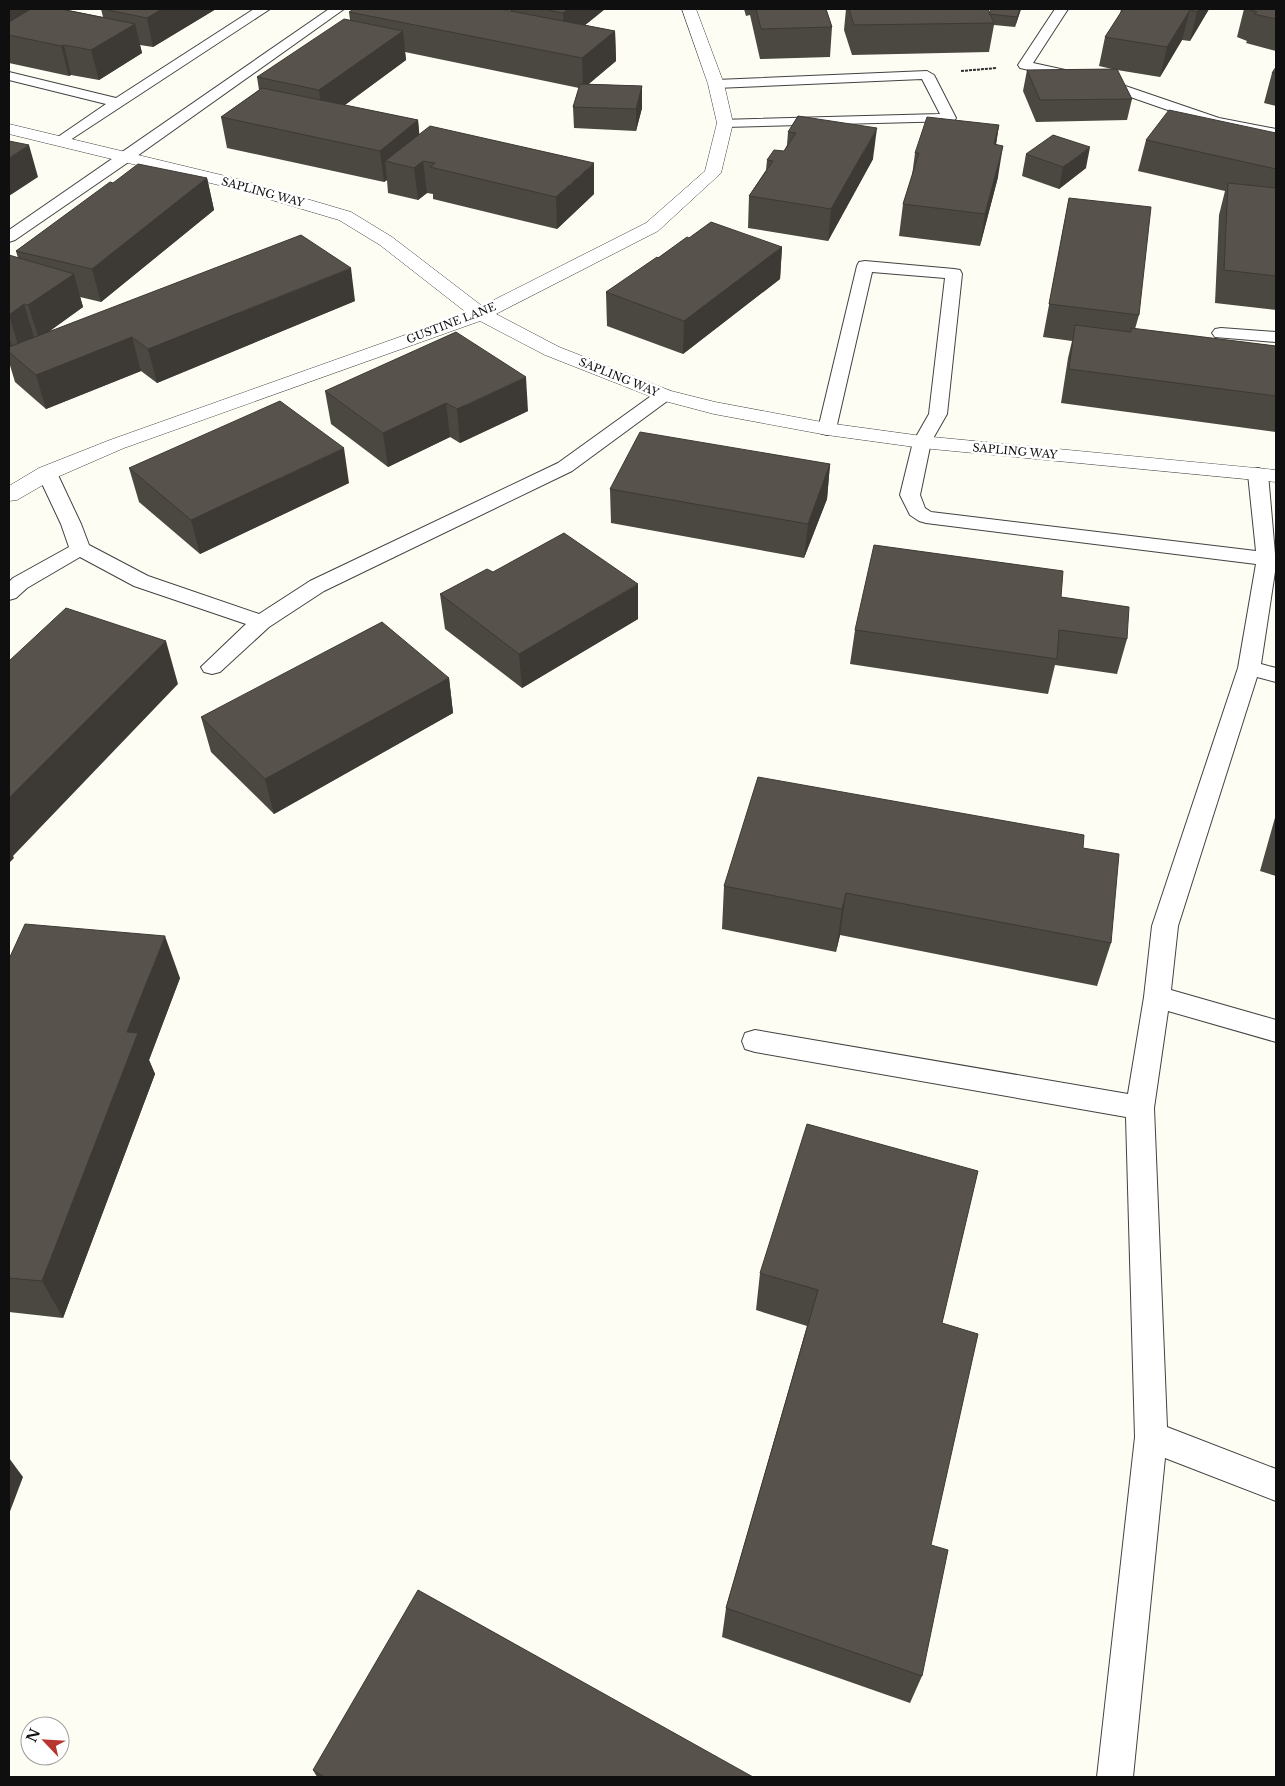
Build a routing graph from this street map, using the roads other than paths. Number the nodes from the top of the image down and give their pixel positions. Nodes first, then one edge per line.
1 (263, 9) edge
2 (337, 9) edge
3 (462, 9) edge
4 (509, 9) edge
5 (689, 9) edge
6 (1061, 9) edge
7 (9, 76) edge
8 (716, 84) junction
9 (118, 103) junction
10 (725, 123) junction
11 (9, 129) edge
12 (1276, 133) edge
13 (59, 141) junction
14 (125, 158) junction
15 (9, 237) edge
16 (480, 314) junction
17 (1221, 333) dead end
18 (1276, 337) edge
19 (664, 395) junction
20 (827, 429) junction
21 (922, 442) junction
22 (47, 473) junction
23 (1267, 475) edge
24 (9, 495) edge
25 (80, 549) junction
26 (1267, 559) junction
27 (9, 594) edge
28 (261, 622) junction
29 (212, 667) dead end
30 (1249, 668) junction
31 (1276, 675) edge
32 (1157, 997) junction
33 (1276, 1031) edge
34 (755, 1041) dead end
35 (1140, 1108) junction
36 (1151, 1437) junction
37 (1276, 1485) edge
38 (1115, 1777) edge

1 - 9 lane
2 - 14 lane
3 - 4 lane
5 - 8 street, GUSTINE LANE
6 - 12 lane
7 - 9 lane
8 - 10 street, GUSTINE LANE
8 - 10 lane
9 - 13 lane
10 - 16 street, GUSTINE LANE
11 - 13 street, SAPLING WAY
13 - 14 street, SAPLING WAY
14 - 15 lane
14 - 16 street, SAPLING WAY
16 - 19 street, SAPLING WAY
16 - 22 street, GUSTINE LANE
17 - 18 lane
19 - 20 street, SAPLING WAY
19 - 28 lane
20 - 21 street, SAPLING WAY
20 - 21 lane
21 - 23 street, SAPLING WAY
21 - 26 lane
22 - 24 street, GUSTINE LANE
22 - 25 lane
23 - 26 lane
25 - 27 lane
25 - 28 lane
26 - 30 lane
28 - 29 lane
30 - 31 lane
30 - 32 lane
32 - 33 lane
32 - 35 lane
34 - 35 lane
35 - 36 lane
36 - 37 lane
36 - 38 lane

